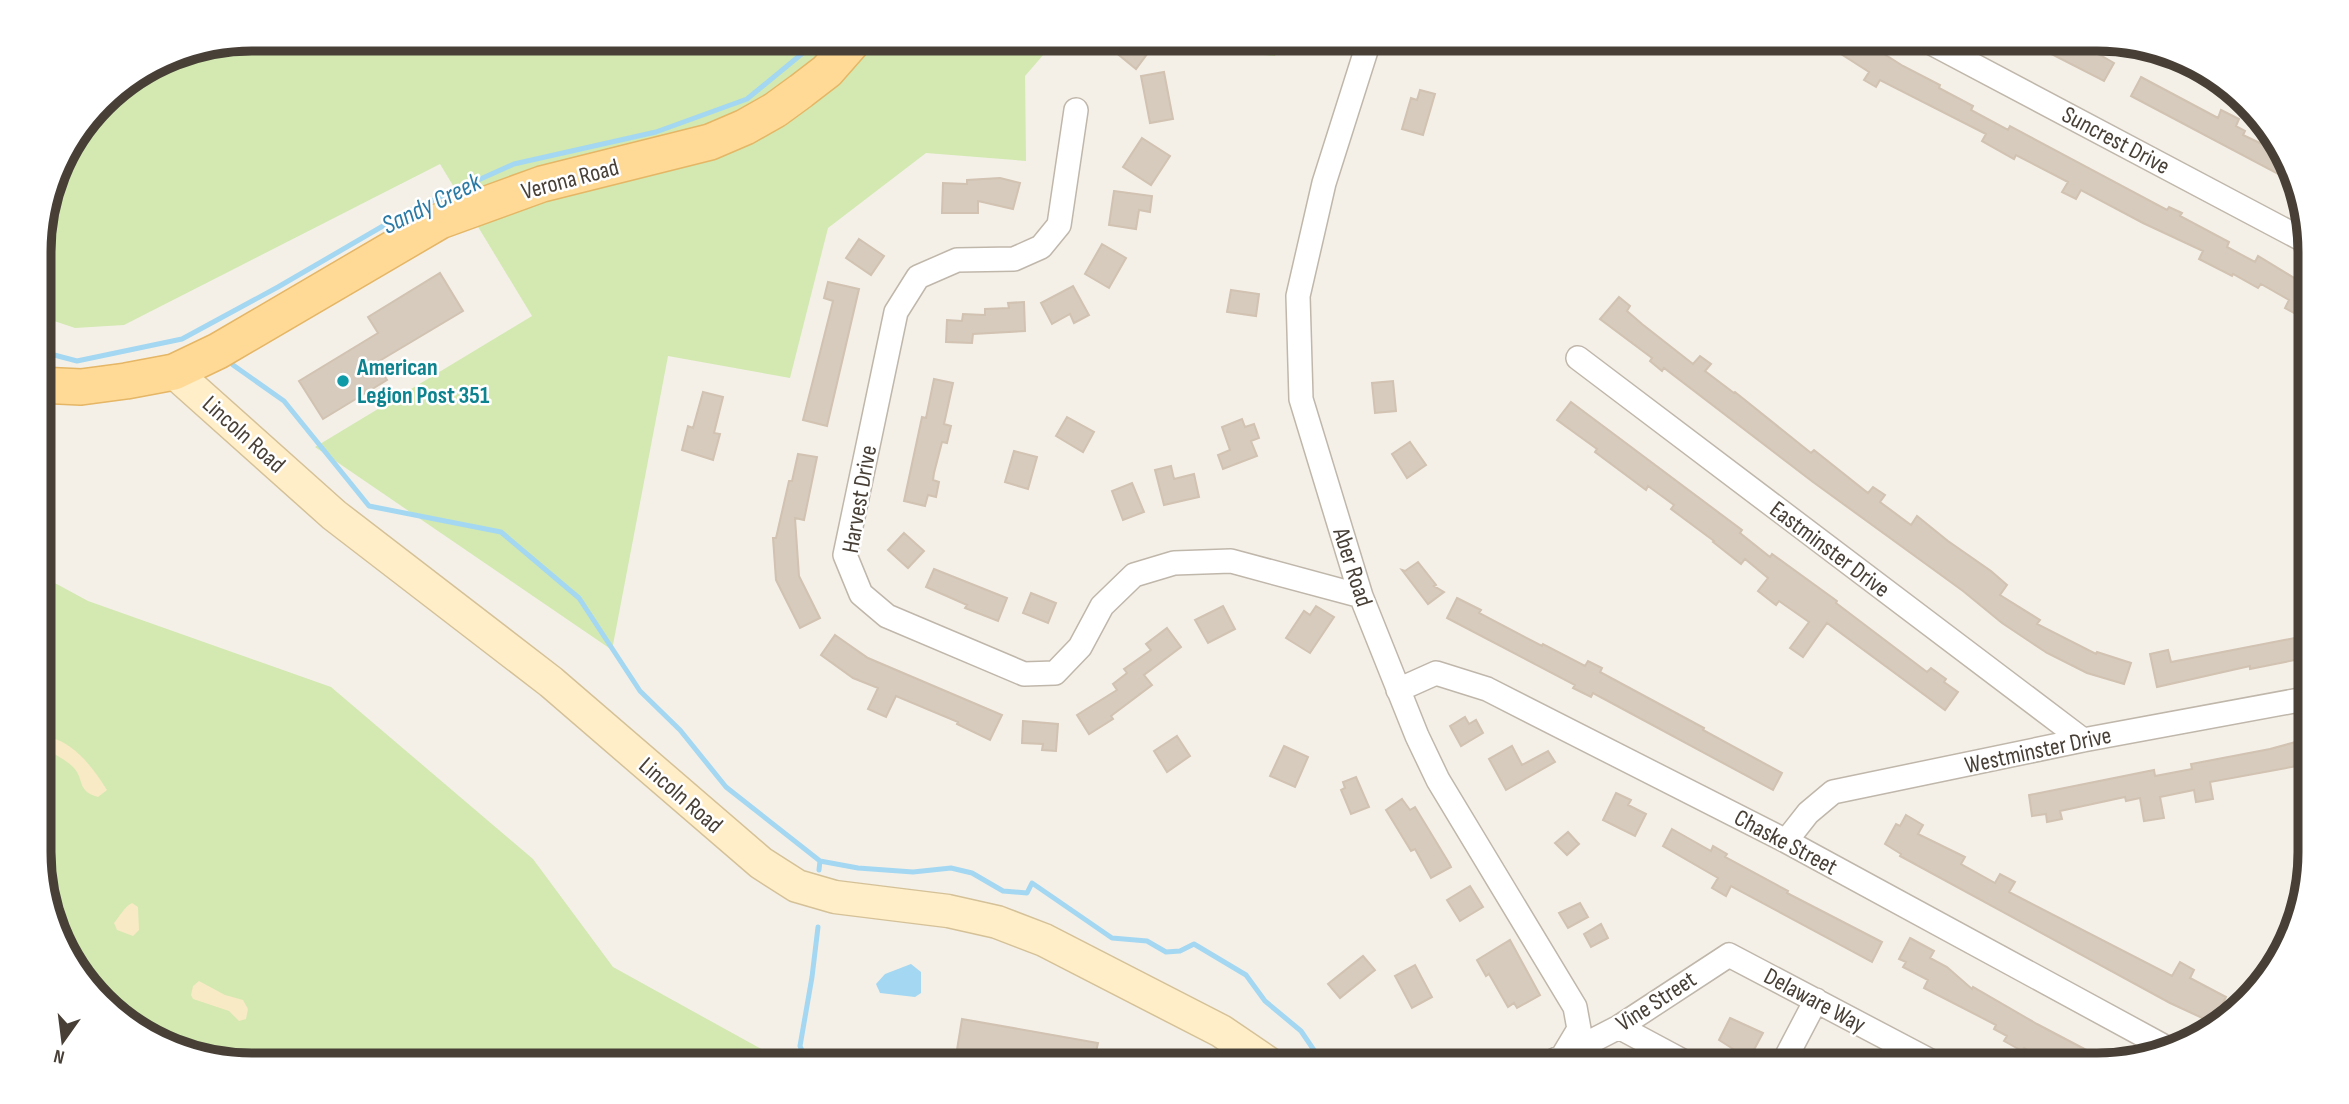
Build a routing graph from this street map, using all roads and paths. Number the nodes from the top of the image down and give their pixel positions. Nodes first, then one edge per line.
1 (845, 51) edge
2 (1366, 51) edge
3 (1947, 51) edge
4 (1076, 110) dead end
5 (2297, 237) edge
6 (1577, 358) dead end
7 (174, 372) junction
8 (51, 386) edge
9 (1361, 596) junction
10 (1398, 690) junction
11 (2298, 700) edge
12 (2082, 740) junction
13 (1786, 841) junction
14 (1729, 955) joint
15 (1816, 1000) junction
16 (1619, 1027) junction
17 (2159, 1044) edge
18 (1254, 1053) edge
19 (1560, 1053) edge
20 (1568, 1053) edge
21 (1668, 1053) edge
22 (1788, 1053) edge
23 (1915, 1053) edge

1 - 7 main road, Verona Road
2 - 9 street, Aber Road
3 - 5 street, Suncrest Drive
4 - 9 street, Harvest Drive
6 - 12 street, Eastminster Drive
7 - 8 main road, Verona Road
7 - 18 street, Lincoln Road
9 - 10 street, Aber Road
10 - 13 street, Chaske Street
10 - 19 street, Aber Road
11 - 12 street, Westminster Drive
12 - 13 street, Westminster Drive
13 - 17 street, Chaske Street
14 - 15 street, Delaware Way
14 - 16 street, Vine Street
15 - 22 street
15 - 23 street, Delaware Way
16 - 20 street, Vine Street
16 - 21 street

